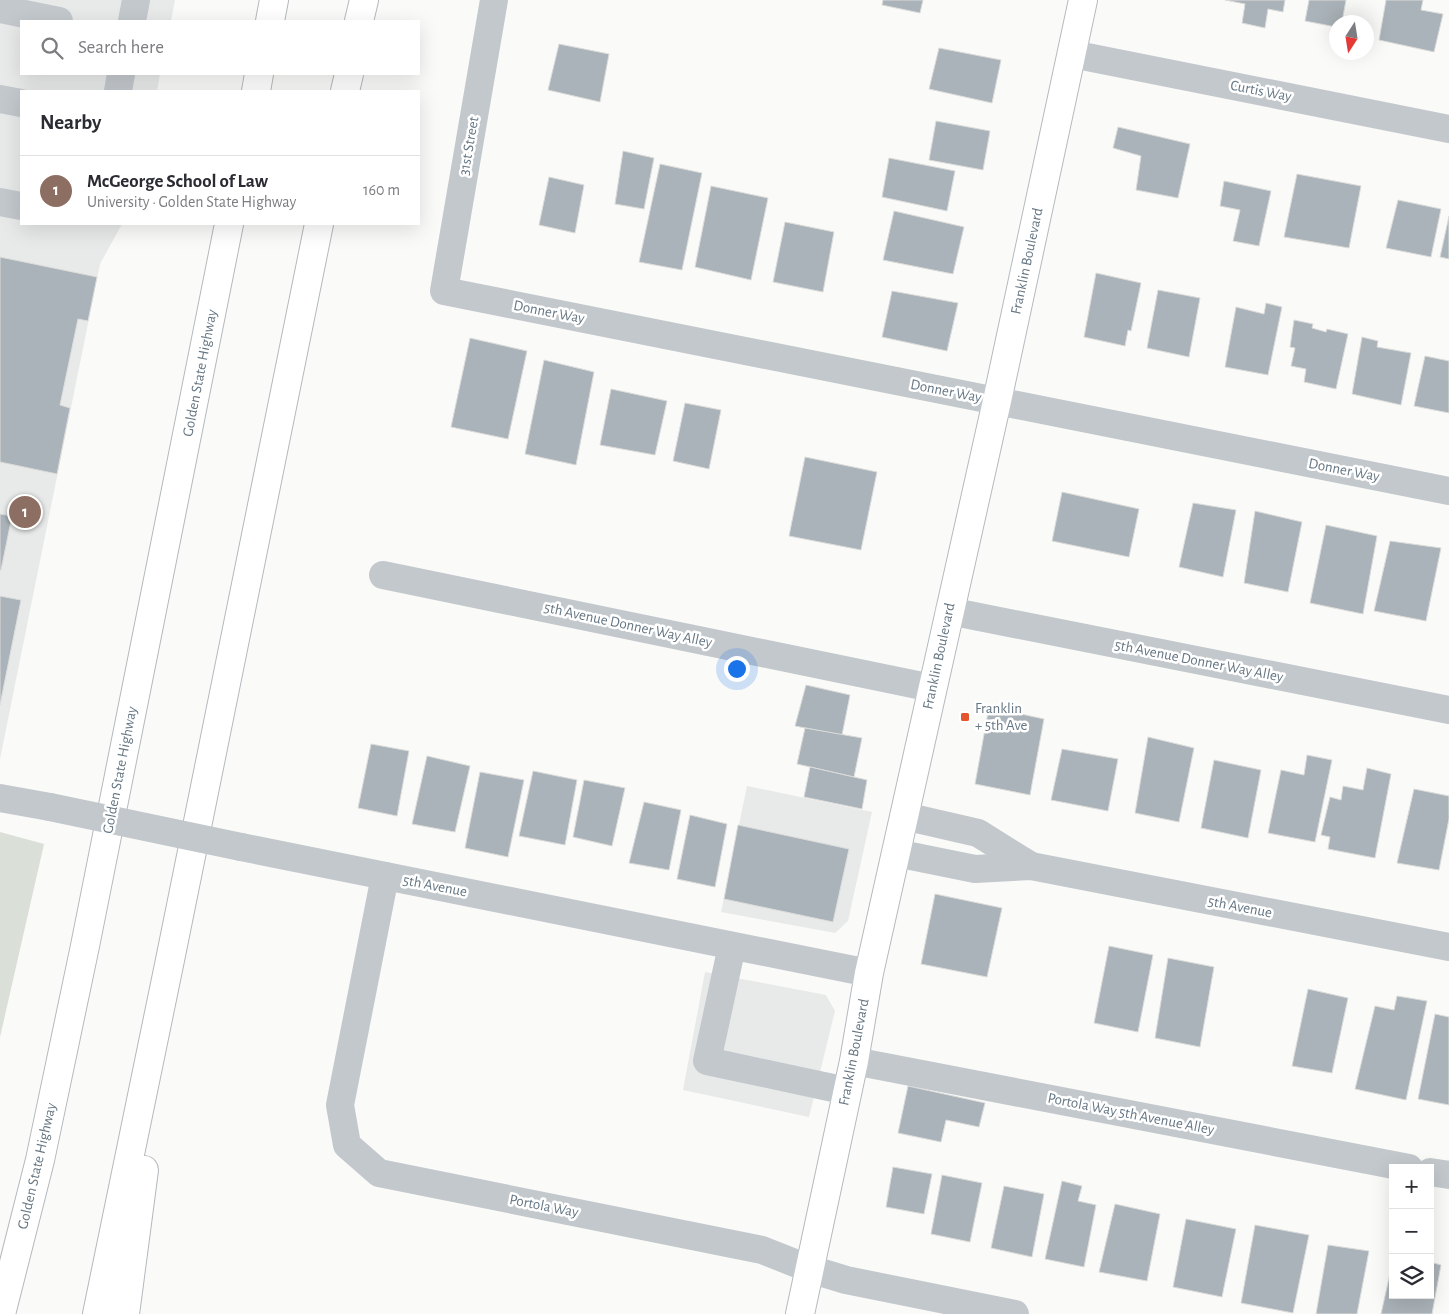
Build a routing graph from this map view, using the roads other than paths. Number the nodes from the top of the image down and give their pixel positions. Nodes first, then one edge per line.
1 (136, 0) edge
2 (274, 0) edge
3 (364, 0) edge
4 (494, 0) edge
5 (1084, 0) edge
6 (0, 9) edge
7 (54, 20) edge
8 (132, 20) edge
9 (270, 20) edge
10 (360, 20) edge
11 (1072, 54) junction
12 (121, 75) edge
13 (259, 75) edge
14 (349, 75) edge
15 (118, 90) edge
16 (256, 90) edge
17 (345, 90) edge
18 (0, 99) edge
19 (20, 103) edge
20 (1449, 129) edge
21 (0, 202) edge
22 (20, 206) edge
23 (229, 225) edge
24 (319, 225) edge
25 (444, 291) joint
26 (997, 401) junction
27 (1449, 491) edge
28 (383, 574) dead end
29 (949, 611) junction
30 (932, 688) junction
31 (1449, 710) edge
32 (0, 798) edge
33 (904, 816) junction
34 (896, 853) junction
35 (1031, 866) junction
36 (385, 876) junction
37 (732, 946) junction
38 (1449, 948) edge
39 (170, 960) junction
40 (870, 973) junction
41 (854, 1061) junction
42 (847, 1091) junction
43 (40, 1160) junction
44 (1389, 1164) edge
45 (1434, 1173) edge
46 (1449, 1176) edge
47 (810, 1269) junction
48 (1, 1314) edge
49 (9, 1314) edge
50 (97, 1314) edge
51 (125, 1314) edge
52 (800, 1314) edge
53 (1015, 1314) edge

1 - 8 street
2 - 9 main road
3 - 10 main road
4 - 25 street, 31st Street
5 - 11 main road, Franklin Boulevard
6 - 7 street
11 - 20 street, Curtis Way
11 - 26 main road, Franklin Boulevard
12 - 15 street
13 - 16 main road
14 - 17 main road
18 - 19 street
21 - 22 street
23 - 43 main road, Golden State Highway
24 - 39 main road
25 - 26 street, Donner Way
26 - 27 street, Donner Way
26 - 29 main road, Franklin Boulevard
28 - 30 street, 5th Avenue Donner Way Alley
29 - 30 main road, Franklin Boulevard
29 - 31 street, 5th Avenue Donner Way Alley
30 - 33 main road, Franklin Boulevard
32 - 36 street, 5th Avenue, bridge
33 - 34 main road, Franklin Boulevard
33 - 35 street, 5th Avenue
34 - 35 street, 5th Avenue
34 - 40 main road, Franklin Boulevard
35 - 38 street, 5th Avenue
36 - 37 street, 5th Avenue
36 - 47 street, Portola Way
37 - 40 street, 5th Avenue
37 - 42 street
39 - 50 main road
39 - 51 main road
40 - 41 main road, Franklin Boulevard
41 - 42 main road, Franklin Boulevard
41 - 44 street, Portola Way 5th Avenue Alley
42 - 47 main road, Franklin Boulevard
43 - 48 main road, Golden State Highway
43 - 49 main road
45 - 46 street
47 - 52 main road, Franklin Boulevard
47 - 53 street, Portola Way

